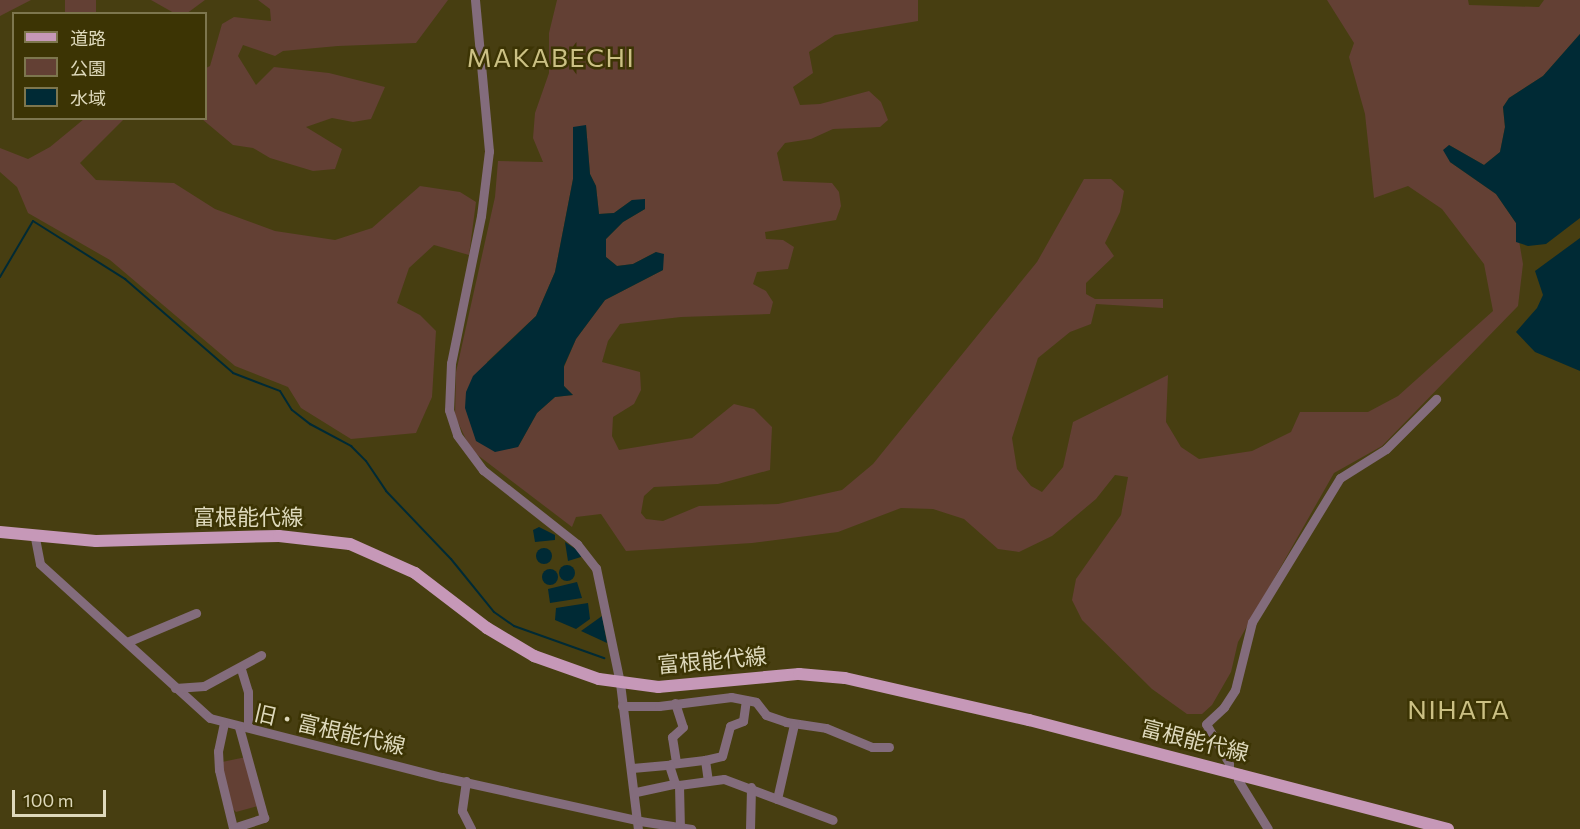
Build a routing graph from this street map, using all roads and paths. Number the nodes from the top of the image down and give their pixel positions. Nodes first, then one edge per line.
1 (475, 0) edge
2 (1436, 399) dead end
3 (0, 532) edge
4 (35, 538) junction
5 (196, 613) dead end
6 (127, 642) junction
7 (261, 655) dead end
8 (241, 669) junction
9 (620, 683) junction
10 (687, 685) junction
11 (175, 688) junction
12 (690, 700) junction
13 (746, 700) junction
14 (675, 703) junction
15 (622, 706) junction
16 (224, 723) junction
17 (794, 724) junction
18 (244, 727) junction
19 (889, 747) dead end
20 (705, 760) junction
21 (672, 764) junction
22 (632, 768) junction
23 (1234, 772) junction
24 (466, 781) junction
25 (708, 781) junction
26 (677, 785) junction
27 (751, 787) junction
28 (636, 792) junction
29 (777, 799) junction
30 (833, 820) dead end
31 (639, 825) edge
32 (680, 828) edge
33 (471, 829) edge
34 (692, 829) edge
35 (750, 829) edge
36 (1268, 829) edge
37 (1448, 829) edge

1 - 9 street
2 - 23 street
3 - 4 main road, 富根能代線
4 - 6 street, 旧・富根能代線
4 - 9 main road, 富根能代線
5 - 6 street
6 - 11 street, 旧・富根能代線
7 - 8 street
8 - 11 street
8 - 18 street
9 - 10 main road, 富根能代線
9 - 15 street
10 - 12 street
10 - 23 main road, 富根能代線
11 - 16 street, 旧・富根能代線
12 - 13 street
12 - 14 street
13 - 17 street
13 - 20 street
14 - 15 street
14 - 21 street
15 - 22 street
16 - 18 street, 旧・富根能代線
16 - 18 street
17 - 19 street
17 - 29 street
18 - 24 street, 旧・富根能代線
20 - 21 street
20 - 25 street
21 - 22 street
21 - 26 street
22 - 28 street
23 - 36 street
23 - 37 main road, 富根能代線
24 - 31 street, 旧・富根能代線
24 - 33 street
25 - 26 street
25 - 27 street
26 - 28 street
26 - 32 street
27 - 29 street
27 - 35 street
28 - 31 street
29 - 30 street
31 - 32 street, 旧・富根能代線
32 - 34 street, 旧・富根能代線

